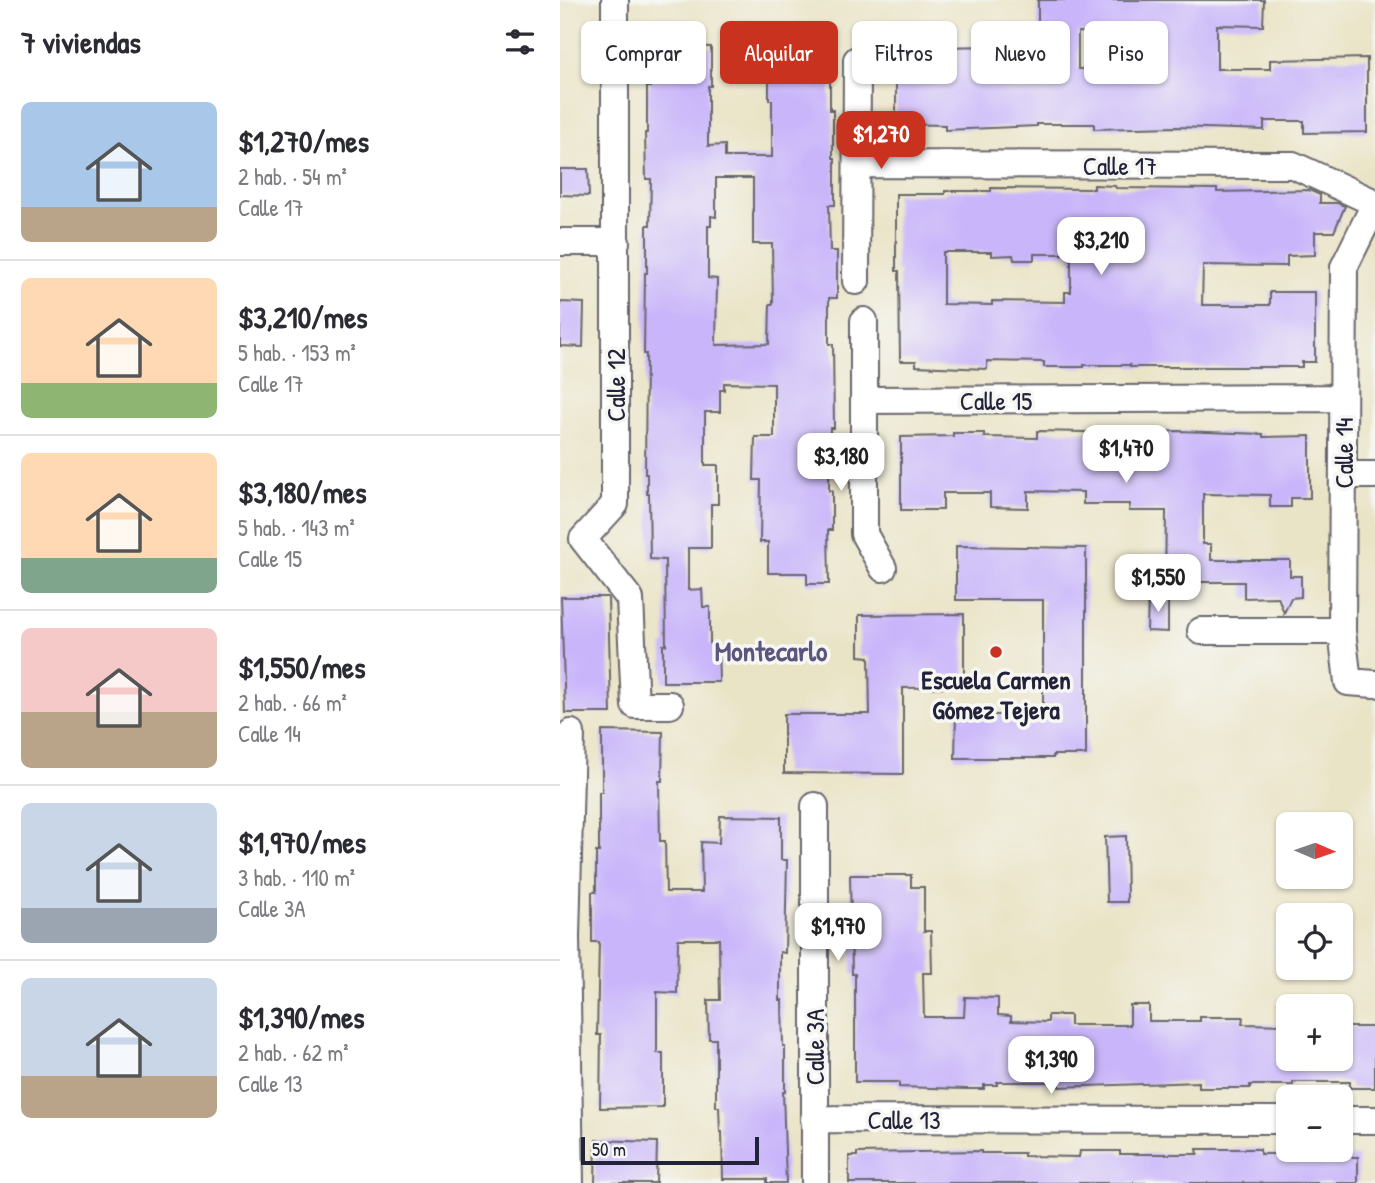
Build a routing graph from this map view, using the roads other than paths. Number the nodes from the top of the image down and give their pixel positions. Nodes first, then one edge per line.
1 (615, 0) edge
2 (857, 84) edge
3 (857, 164) junction
4 (1375, 203) edge
5 (560, 242) edge
6 (615, 242) junction
7 (856, 281) dead end
8 (864, 321) dead end
9 (1343, 398) junction
10 (864, 400) junction
11 (1343, 475) junction
12 (1375, 475) edge
13 (571, 539) edge
14 (883, 568) dead end
15 (1200, 631) dead end
16 (1342, 631) junction
17 (1375, 684) edge
18 (670, 705) dead end
19 (571, 733) dead end
20 (815, 806) dead end
21 (564, 825) edge
22 (564, 1036) edge
23 (814, 1119) junction
24 (1276, 1119) edge
25 (1353, 1119) edge
26 (1375, 1119) edge
27 (570, 1183) edge
28 (815, 1183) edge

1 - 6 street, Calle 12
2 - 3 street
3 - 4 street, Calle 17
3 - 7 street
4 - 9 street, Calle 14
5 - 6 street
6 - 13 street, Calle 12
8 - 10 street
9 - 10 street, Calle 15
9 - 11 street, Calle 14
10 - 14 street
11 - 12 street
11 - 16 street, Calle 14
13 - 18 street, Calle 12
15 - 16 street
16 - 17 street, Calle 14
19 - 21 street
20 - 23 street, Calle 3A
21 - 22 street
22 - 27 street
23 - 24 street, Calle 13
23 - 28 street, Calle 3A
25 - 26 street

